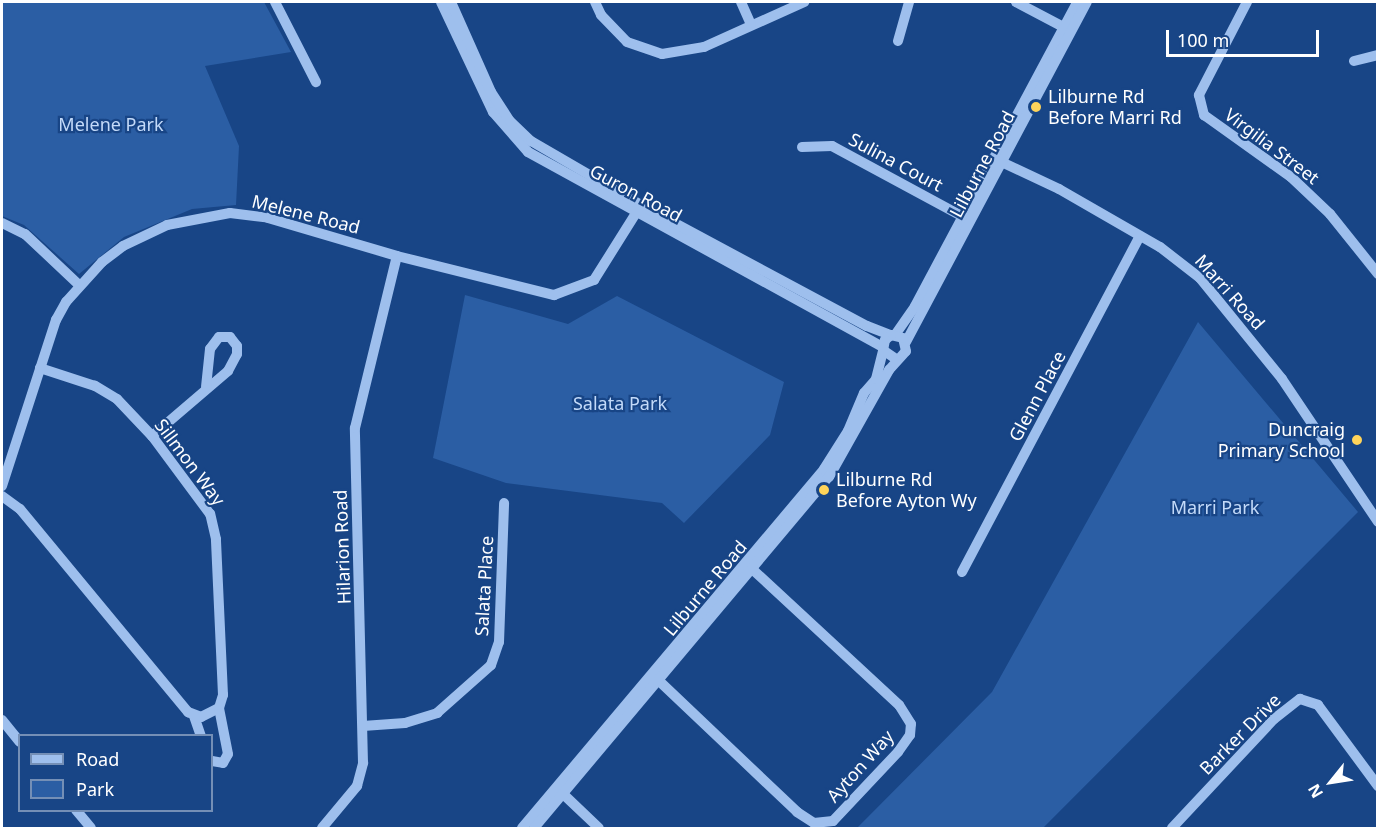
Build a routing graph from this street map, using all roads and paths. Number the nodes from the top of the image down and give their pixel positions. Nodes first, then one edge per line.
1 (275, 2) edge
2 (441, 2) edge
3 (451, 2) edge
4 (595, 2) edge
5 (741, 2) edge
6 (804, 2) edge
7 (909, 2) edge
8 (1016, 2) edge
9 (1077, 2) edge
10 (1087, 2) edge
11 (1247, 2) edge
12 (751, 24) junction
13 (1068, 29) junction
14 (898, 41) dead end
15 (1377, 55) edge
16 (1354, 61) dead end
17 (316, 82) dead end
18 (802, 147) dead end
19 (998, 160) junction
20 (639, 209) junction
21 (967, 219) junction
22 (2, 223) edge
23 (1140, 236) junction
24 (397, 256) junction
25 (1377, 274) edge
26 (78, 284) junction
27 (893, 335) junction
28 (906, 342) junction
29 (883, 349) junction
30 (896, 359) junction
31 (40, 368) junction
32 (206, 387) dead end
33 (152, 436) junction
34 (2, 486) edge
35 (2, 496) edge
36 (504, 504) dead end
37 (1377, 522) edge
38 (750, 566) junction
39 (962, 572) dead end
40 (657, 679) junction
41 (219, 708) junction
42 (194, 716) junction
43 (2, 720) edge
44 (363, 726) junction
45 (201, 734) edge
46 (18, 740) edge
47 (213, 761) edge
48 (1377, 786) edge
49 (561, 793) junction
50 (78, 812) edge
51 (91, 828) edge
52 (322, 828) edge
53 (522, 828) edge
54 (534, 828) edge
55 (599, 828) edge
56 (1172, 828) edge

1 - 17 street
2 - 20 street, Guron Road
3 - 20 street, Guron Road
4 - 12 street
5 - 12 street
6 - 12 street
7 - 14 street
8 - 13 street
9 - 13 street, Lilburne Road
10 - 13 street, Lilburne Road
11 - 25 street, Virgilia Street
13 - 19 street, Lilburne Road
15 - 16 street
18 - 21 street, Sulina Court
19 - 21 street, Lilburne Road
19 - 23 street, Marri Road
20 - 24 street, Melene Road
20 - 27 street, Guron Road
20 - 29 street, Guron Road
21 - 27 street, Lilburne Road
21 - 28 street, Lilburne Road
22 - 26 street
23 - 37 street, Marri Road
23 - 39 street, Glenn Place
24 - 26 street, Melene Road
24 - 44 street, Hilarion Road
26 - 31 street, Melene Road
27 - 28 street, Guron Road
27 - 29 street, Lilburne Road
28 - 30 street, Lilburne Road
29 - 30 street, Guron Road
29 - 38 street, Lilburne Road
30 - 38 street, Lilburne Road
31 - 33 street, Sillmon Way
31 - 34 street, Melene Road
32 - 33 street
33 - 41 street, Sillmon Way
35 - 42 street
36 - 44 street, Salata Place
38 - 40 street, Lilburne Road
38 - 40 street, Ayton Way
40 - 49 street, Lilburne Road
41 - 42 street
41 - 47 street, Sillmon Way
42 - 45 street
43 - 46 street
44 - 52 street, Hilarion Road
48 - 56 street, Barker Drive
49 - 53 street, Lilburne Road
49 - 54 street, Lilburne Road
49 - 55 street
50 - 51 street

